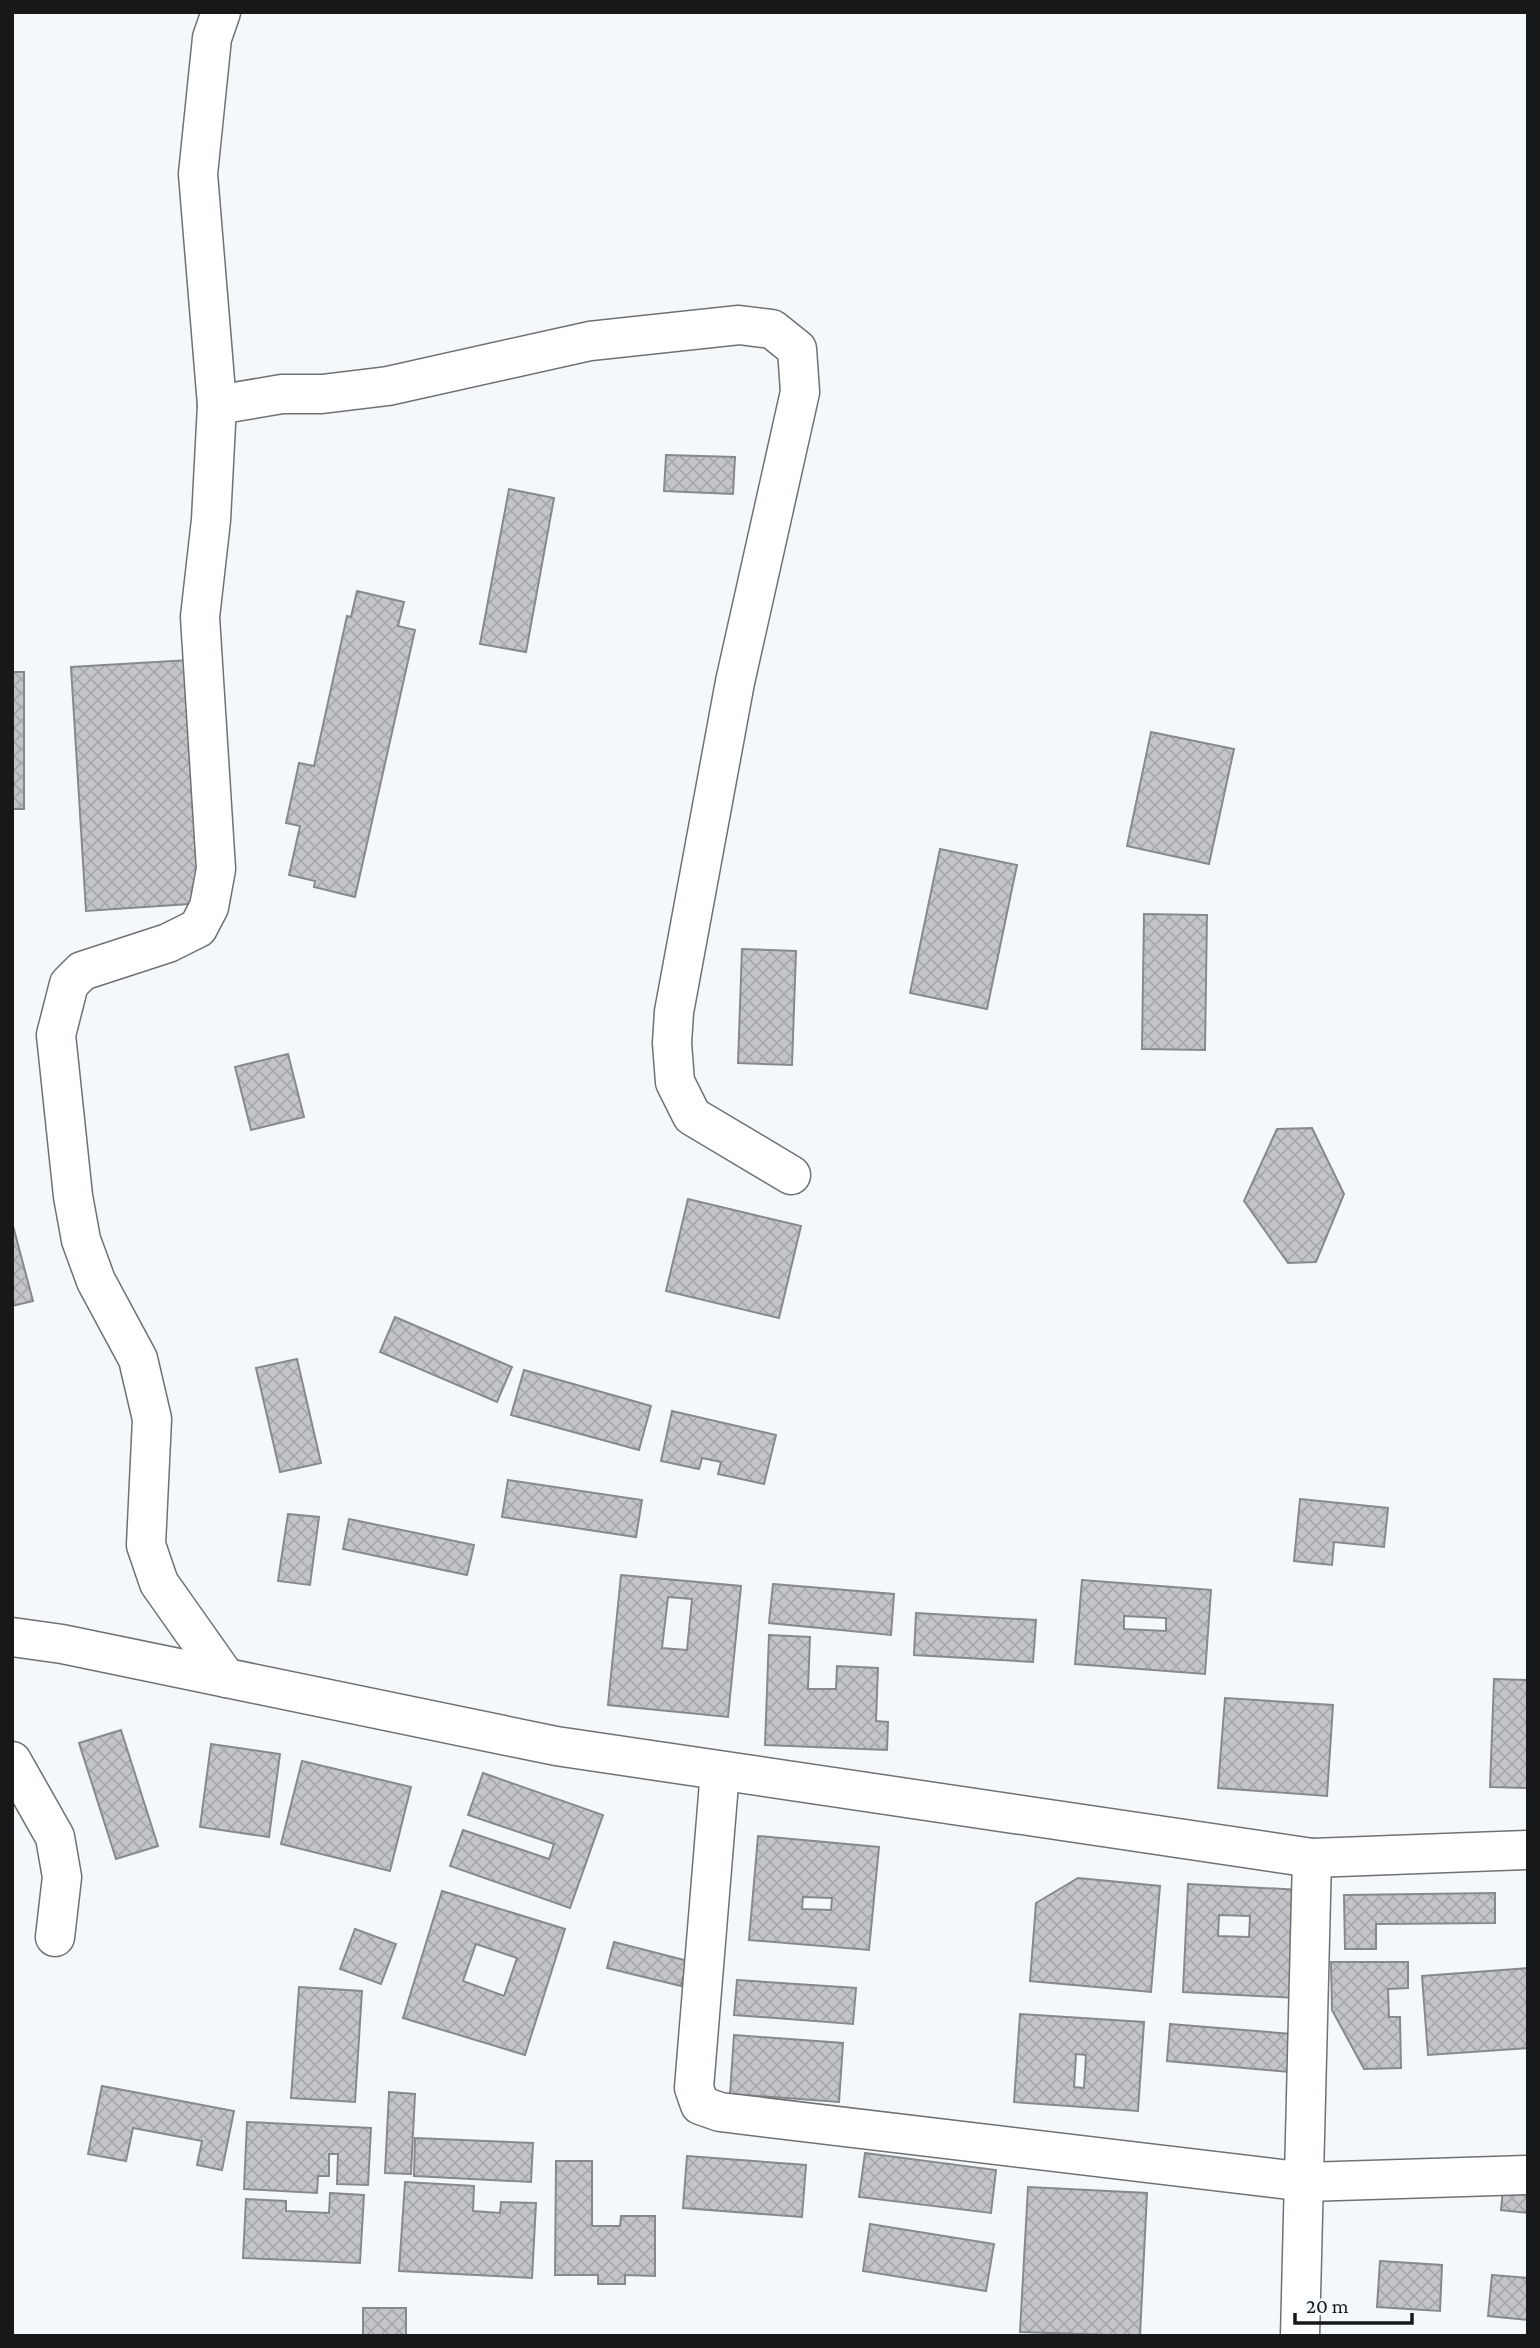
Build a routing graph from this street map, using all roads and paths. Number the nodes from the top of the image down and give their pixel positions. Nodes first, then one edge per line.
1 (220, 12) edge
2 (217, 405) junction
3 (791, 1175) dead end
4 (12, 1637) edge
5 (226, 1678) junction
6 (12, 1761) edge
7 (720, 1771) junction
8 (1528, 1850) edge
9 (1312, 1858) junction
10 (54, 1937) dead end
11 (1528, 2175) edge
12 (1306, 2182) junction
13 (1300, 2336) edge

1 - 2 street
2 - 3 street
2 - 5 street
4 - 5 street
5 - 7 street
6 - 10 street
7 - 9 street
7 - 12 street
8 - 9 street
9 - 12 street
11 - 12 street
12 - 13 street

